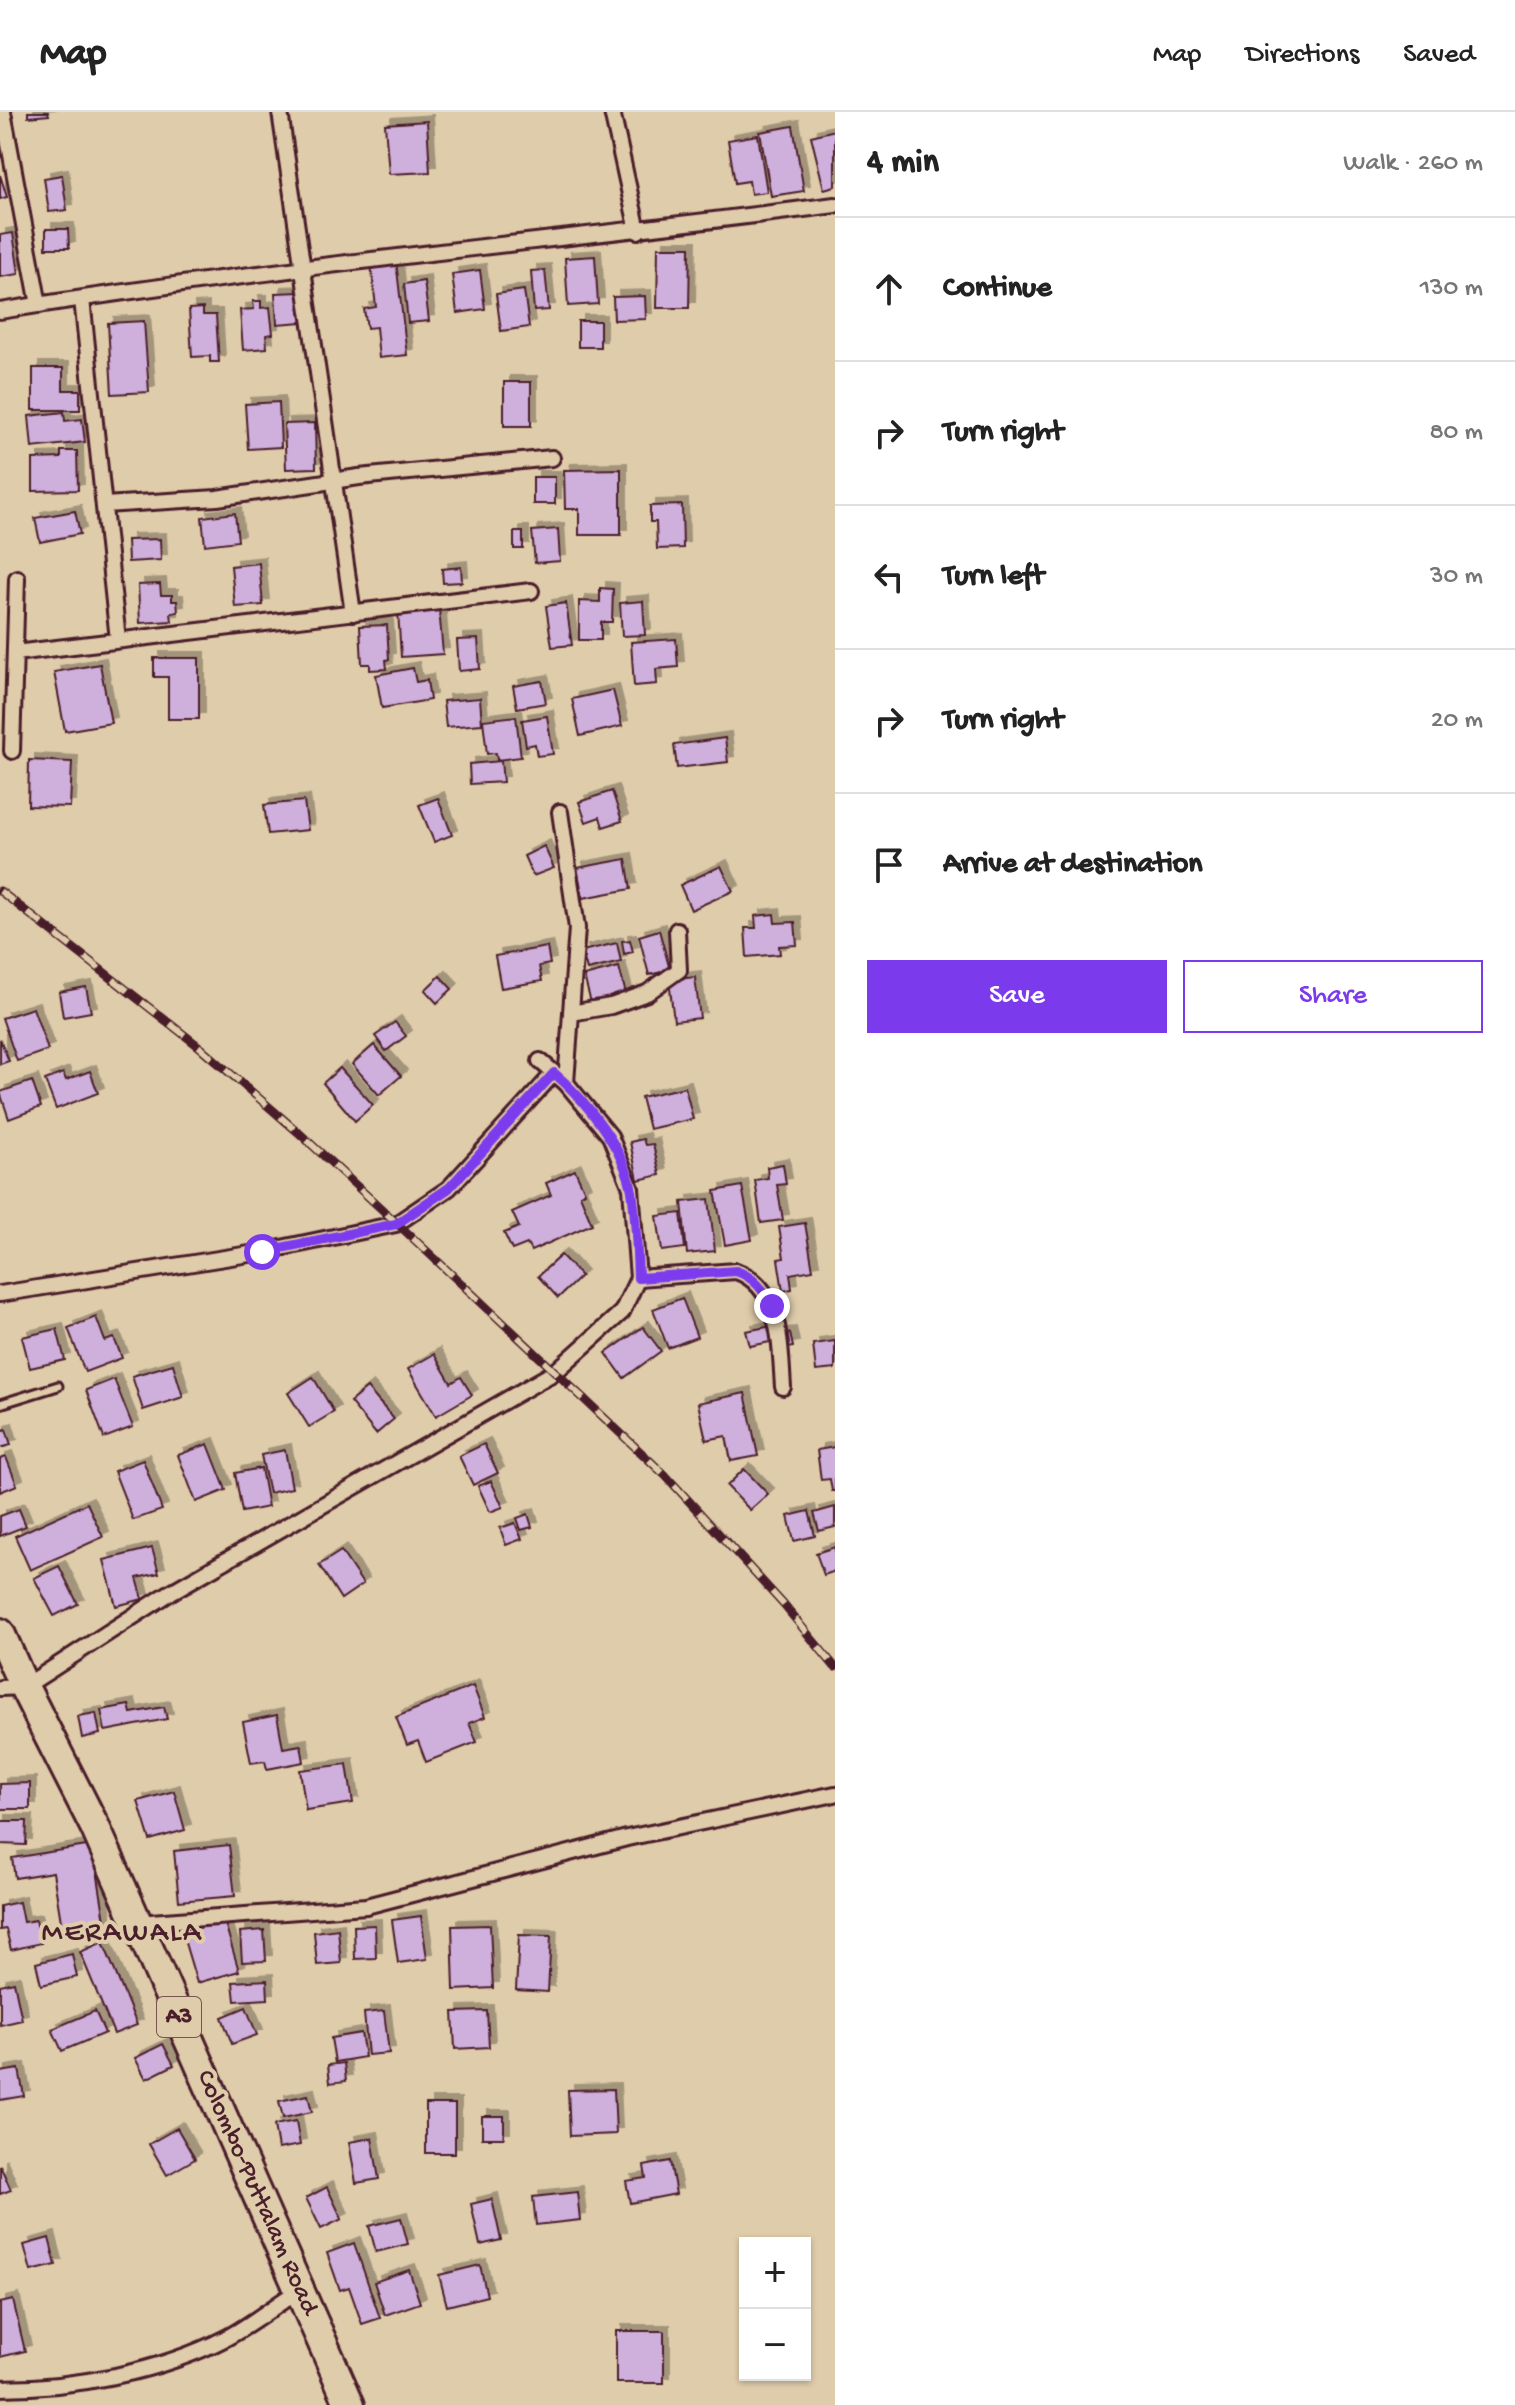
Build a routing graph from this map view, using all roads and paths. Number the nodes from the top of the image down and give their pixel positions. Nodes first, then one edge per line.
1 (3, 112) edge
2 (280, 112) edge
3 (612, 112) edge
4 (835, 205) edge
5 (638, 231) junction
6 (304, 268) junction
7 (82, 299) junction
8 (39, 305) junction
9 (0, 311) edge
10 (552, 458) dead end
11 (334, 481) junction
12 (104, 505) junction
13 (17, 578) dead end
14 (531, 591) dead end
15 (353, 613) junction
16 (118, 640) junction
17 (15, 653) junction
18 (12, 751) dead end
19 (560, 812) dead end
20 (677, 930) dead end
21 (571, 1013) junction
22 (540, 1061) dead end
23 (560, 1078) junction
24 (638, 1278) junction
25 (0, 1294) edge
26 (58, 1386) dead end
27 (783, 1387) dead end
28 (0, 1404) edge
29 (0, 1633) edge
30 (12, 1688) edge
31 (835, 1794) edge
32 (137, 1923) junction
33 (298, 2291) junction
34 (0, 2388) edge
35 (350, 2405) edge

1 - 8 street
2 - 6 street
3 - 5 street
4 - 5 street
5 - 6 street
6 - 7 street
6 - 11 street
7 - 8 street
7 - 12 street
8 - 9 street
10 - 11 street
11 - 12 street
11 - 15 street
12 - 16 street
13 - 17 street
14 - 15 street
15 - 16 street
16 - 17 street
17 - 18 street
19 - 21 street
20 - 21 street
21 - 23 street
22 - 23 street
23 - 24 street
23 - 25 street
24 - 27 street
24 - 30 street
26 - 28 lane
29 - 30 highway, Colombo-Puttalam Road / A3
30 - 32 highway, Colombo-Puttalam Road / A3
31 - 32 street
32 - 33 highway, Colombo-Puttalam Road / A3
33 - 34 street
33 - 35 highway, Colombo-Puttalam Road / A3

